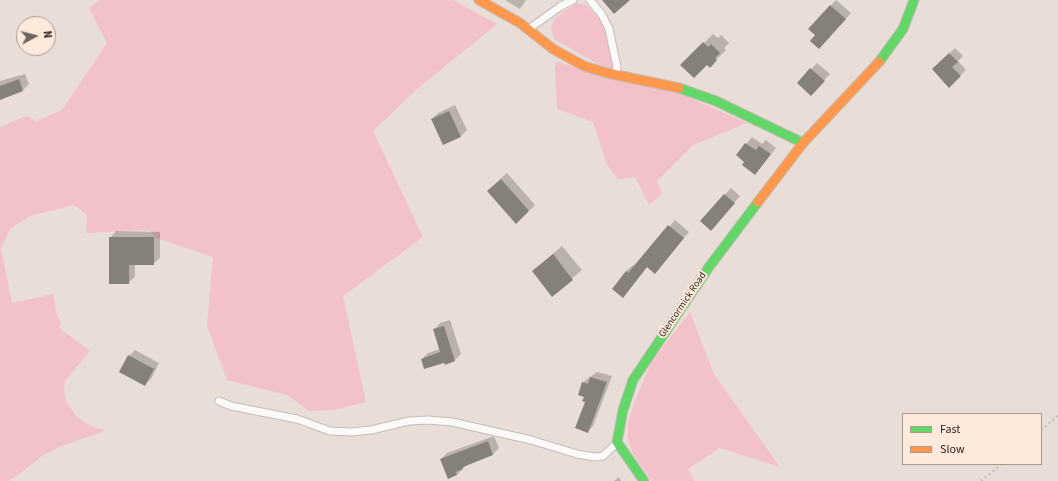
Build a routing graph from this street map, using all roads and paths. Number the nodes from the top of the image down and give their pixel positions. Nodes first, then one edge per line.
1 (479, 0) edge
2 (574, 0) edge
3 (590, 0) edge
4 (914, 0) edge
5 (529, 29) junction
6 (615, 75) junction
7 (803, 143) junction
8 (219, 401) dead end
9 (1058, 416) edge
10 (1042, 429) edge
11 (617, 442) junction
12 (1001, 465) edge
13 (644, 481) edge
14 (981, 481) edge

1 - 5 street
2 - 5 lane
3 - 6 lane
4 - 7 street, Glencormick Road
5 - 6 street
6 - 7 street
7 - 11 street, Glencormick Road
8 - 11 lane
9 - 10 path
11 - 13 street
12 - 14 path

